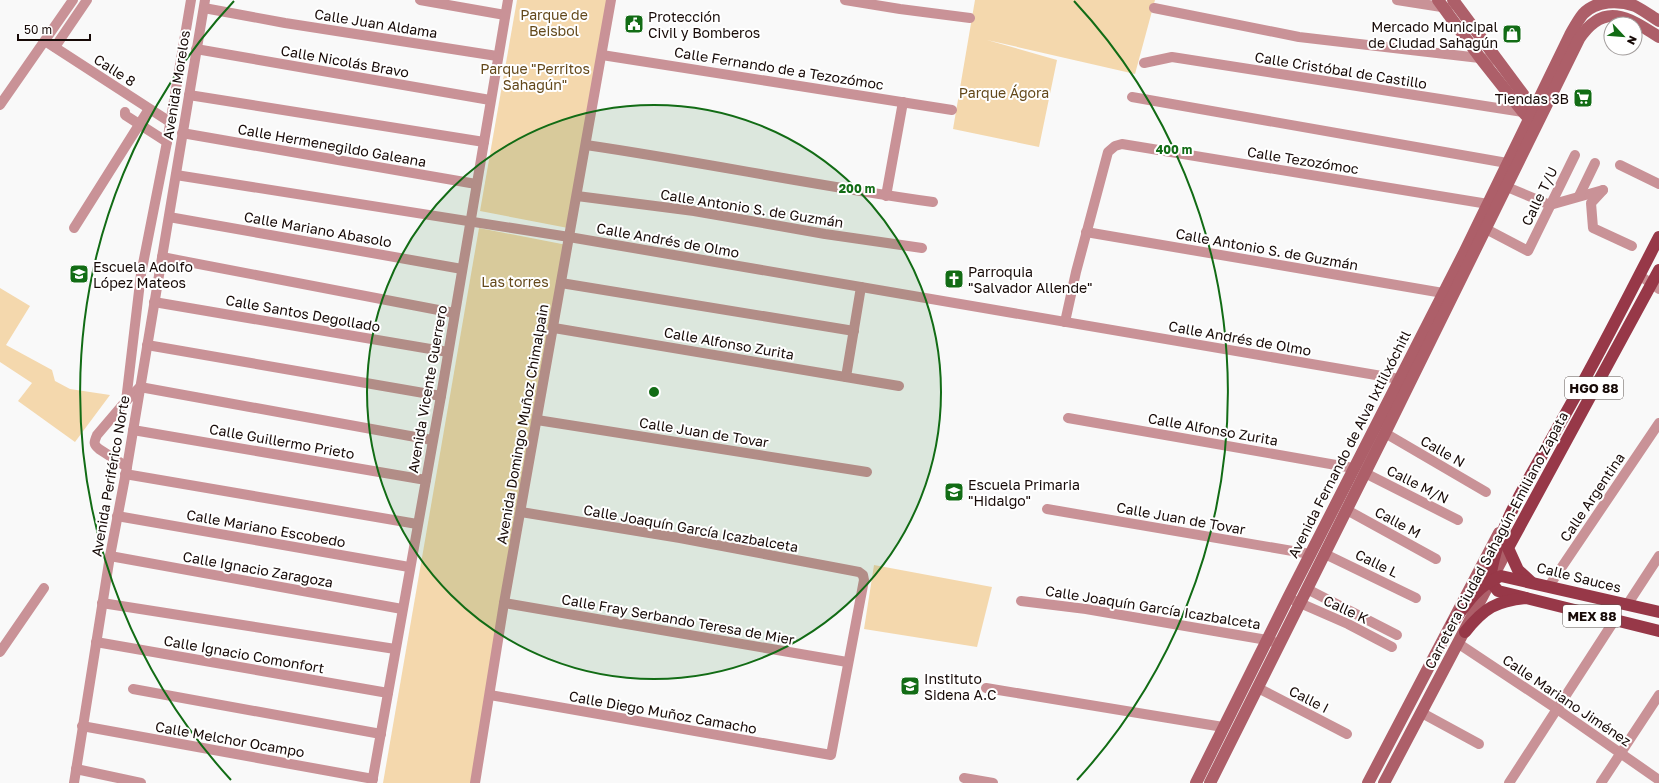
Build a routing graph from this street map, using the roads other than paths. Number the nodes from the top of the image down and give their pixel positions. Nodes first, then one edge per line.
1 (87, 0) edge
2 (191, 0) edge
3 (420, 0) edge
4 (508, 0) edge
5 (611, 0) edge
6 (845, 0) edge
7 (1397, 0) edge
8 (70, 1) edge
9 (204, 4) edge
10 (901, 4) edge
11 (1441, 4) edge
12 (1457, 5) edge
13 (1154, 8) dead end
14 (505, 15) junction
15 (970, 18) dead end
16 (1659, 21) edge
17 (1659, 37) edge
18 (45, 41) junction
19 (55, 47) junction
20 (196, 49) junction
21 (602, 55) junction
22 (497, 56) junction
23 (1481, 59) junction
24 (1497, 60) junction
25 (1144, 63) dead end
26 (189, 95) junction
27 (1132, 97) dead end
28 (490, 100) junction
29 (903, 102) junction
30 (0, 105) edge
31 (149, 109) junction
32 (952, 110) dead end
33 (125, 112) dead end
34 (1532, 116) junction
35 (170, 122) junction
36 (139, 125) junction
37 (182, 133) junction
38 (167, 142) junction
39 (484, 142) junction
40 (586, 145) junction
41 (1575, 155) dead end
42 (1507, 163) junction
43 (1595, 163) dead end
44 (1620, 165) dead end
45 (176, 175) junction
46 (476, 184) junction
47 (1659, 184) edge
48 (1507, 187) junction
49 (577, 196) junction
50 (886, 196) junction
51 (1579, 196) junction
52 (933, 202) dead end
53 (1488, 204) junction
54 (1550, 205) junction
55 (169, 217) junction
56 (469, 220) junction
57 (74, 228) dead end
58 (1486, 229) junction
59 (1086, 232) junction
60 (570, 237) junction
61 (1659, 237) edge
62 (1632, 246) dead end
63 (922, 248) dead end
64 (162, 257) junction
65 (462, 270) junction
66 (1659, 270) edge
67 (1639, 275) junction
68 (561, 283) junction
69 (861, 287) junction
70 (1656, 287) edge
71 (1443, 293) junction
72 (154, 302) junction
73 (454, 313) junction
74 (1065, 322) junction
75 (554, 328) junction
76 (854, 331) junction
77 (147, 345) junction
78 (448, 352) junction
79 (846, 377) junction
80 (1405, 380) junction
81 (899, 386) dead end
82 (140, 387) junction
83 (440, 396) junction
84 (126, 401) junction
85 (1068, 418) dead end
86 (537, 420) junction
87 (1659, 423) edge
88 (133, 430) junction
89 (1386, 433) junction
90 (432, 440) junction
91 (1353, 468) junction
92 (126, 470) junction
93 (867, 472) dead end
94 (1365, 473) junction
95 (426, 480) junction
96 (1486, 492) dead end
97 (1517, 500) junction
98 (1047, 509) dead end
99 (1347, 510) junction
100 (521, 512) junction
101 (117, 516) junction
102 (1458, 520) dead end
103 (417, 524) junction
104 (1508, 548) junction
105 (1310, 554) junction
106 (1325, 554) junction
107 (110, 556) junction
108 (1659, 556) edge
109 (1436, 558) dead end
110 (409, 567) junction
111 (1490, 581) junction
112 (1531, 582) junction
113 (1549, 586) junction
114 (44, 588) dead end
115 (1307, 589) junction
116 (1288, 598) junction
117 (1416, 598) dead end
118 (1526, 598) junction
119 (1021, 600) dead end
120 (102, 603) junction
121 (1300, 603) junction
122 (504, 604) junction
123 (1627, 605) junction
124 (402, 610) junction
125 (1659, 612) edge
126 (1614, 621) junction
127 (1450, 628) junction
128 (1659, 631) edge
129 (1465, 632) junction
130 (1397, 636) dead end
131 (1267, 640) junction
132 (96, 642) junction
133 (1280, 644) junction
134 (1459, 644) junction
135 (1392, 647) dead end
136 (395, 649) junction
137 (0, 652) edge
138 (847, 662) junction
139 (986, 688) dead end
140 (1258, 688) junction
141 (133, 690) dead end
142 (388, 693) junction
143 (490, 695) junction
144 (1659, 695) edge
145 (1557, 709) junction
146 (1422, 713) junction
147 (82, 726) junction
148 (1223, 727) junction
149 (381, 734) junction
150 (1347, 734) dead end
151 (1479, 744) dead end
152 (1621, 753) junction
153 (76, 769) junction
154 (964, 778) dead end
155 (1370, 778) edge
156 (1659, 780) edge
157 (372, 781) edge
158 (1386, 782) edge
159 (74, 783) edge
160 (140, 783) edge
161 (475, 783) edge
162 (992, 783) edge
163 (1196, 783) edge
164 (1210, 783) edge
165 (1509, 783) edge
166 (1601, 783) edge

1 - 19 street
2 - 35 street, Avenida Morelos
3 - 14 street, Calle Juan Aldama
4 - 14 street, Avenida Vicente Guerrero
5 - 21 street, Avenida Domingo Muñoz Chimalpain
6 - 10 street
7 - 11 street
8 - 18 street
9 - 20 street, Avenida Morelos
9 - 22 street, Calle Juan Aldama
10 - 15 street
11 - 12 street
11 - 23 street
12 - 24 street
13 - 23 street
14 - 22 street, Avenida Vicente Guerrero
16 - 34 street, Avenida Fernando de Alva Ixtlilxóchitl
17 - 34 street, Avenida Fernando de Alva Ixtlilxóchitl
18 - 19 street, Calle 8
18 - 30 street
19 - 31 street, Calle 8
20 - 26 street, Avenida Morelos
20 - 28 street, Calle Nicolás Bravo
21 - 29 street, Calle Fernando de a Tezozómoc
21 - 40 street, Avenida Domingo Muñoz Chimalpain
22 - 28 street, Avenida Vicente Guerrero
23 - 24 street
23 - 34 street
24 - 34 street
25 - 34 street, Calle Cristóbal de Castillo
26 - 37 street, Avenida Morelos
26 - 39 street
27 - 42 street
28 - 39 street, Avenida Vicente Guerrero
29 - 32 street, Calle Fernando de a Tezozómoc
29 - 50 street
31 - 35 street, Calle 8
31 - 36 street
33 - 36 street
34 - 42 street, Avenida Fernando de Alva Ixtlilxóchitl
34 - 48 street, Avenida Fernando de Alva Ixtlilxóchitl
35 - 38 street, Avenida Morelos
36 - 38 street
36 - 57 street
37 - 45 street, Avenida Morelos
37 - 46 street, Calle Hermenegildo Galeana
38 - 84 street, Avenida Morelos
39 - 46 street, Avenida Vicente Guerrero
40 - 49 street, Avenida Domingo Muñoz Chimalpain
40 - 50 street
41 - 54 street, Calle T/U
42 - 53 street, Avenida Fernando de Alva Ixtlilxóchitl
43 - 51 street
44 - 47 street
45 - 55 street, Avenida Periférico Norte
45 - 56 street
46 - 56 street, Avenida Vicente Guerrero
48 - 54 street
48 - 58 street, Avenida Fernando de Alva Ixtlilxóchitl
49 - 60 street, Avenida Domingo Muñoz Chimalpain
49 - 63 street, Calle Antonio S. de Guzmán
50 - 52 street
51 - 54 street
51 - 62 street
53 - 59 street, Calle Tezozómoc
53 - 71 street, Avenida Fernando de Alva Ixtlilxóchitl
54 - 58 street, Calle T/U
55 - 64 street, Avenida Periférico Norte
55 - 65 street, Calle Mariano Abasolo
56 - 60 street, Calle Andrés de Olmo
56 - 65 street, Avenida Vicente Guerrero
58 - 80 street, Avenida Fernando de Alva Ixtlilxóchitl
59 - 71 street, Calle Antonio S. de Guzmán
59 - 74 street
60 - 68 street, Avenida Domingo Muñoz Chimalpain
60 - 69 street, Calle Andrés de Olmo
61 - 67 main road, Carretera Ciudad Sahagún-Emiliano Zapata / HGO 88
64 - 72 street, Avenida Periférico Norte
64 - 73 street
65 - 73 street, Avenida Vicente Guerrero
66 - 70 main road, Carretera Ciudad Sahagún-Emiliano Zapata / HGO 88
67 - 70 street
67 - 97 main road, Carretera Ciudad Sahagún-Emiliano Zapata / HGO 88
68 - 75 street, Avenida Domingo Muñoz Chimalpain
68 - 76 street
69 - 74 street, Calle Andrés de Olmo
69 - 76 street
70 - 104 main road, Carretera Ciudad Sahagún-Emiliano Zapata / HGO 88
71 - 80 street, Avenida Fernando de Alva Ixtlilxóchitl
72 - 77 street, Avenida Periférico Norte
72 - 78 street, Calle Santos Degollado
73 - 78 street, Avenida Vicente Guerrero
74 - 80 street, Calle Andrés de Olmo
75 - 79 street, Calle Alfonso Zurita
75 - 86 street, Avenida Domingo Muñoz Chimalpain
76 - 79 street
77 - 82 street, Avenida Periférico Norte
77 - 83 street
78 - 83 street, Avenida Vicente Guerrero
79 - 81 street, Calle Alfonso Zurita
80 - 89 street, Avenida Fernando de Alva Ixtlilxóchitl
80 - 91 street, Avenida Fernando de Alva Ixtlilxóchitl
82 - 84 street
82 - 88 street, Avenida Periférico Norte
82 - 90 street, Calle Guillermo Prieto
83 - 90 street, Avenida Vicente Guerrero
84 - 92 street
85 - 91 street, Calle Alfonso Zurita
86 - 93 street, Calle Juan de Tovar
86 - 100 street, Avenida Domingo Muñoz Chimalpain
87 - 113 street, Calle Argentina
88 - 92 street, Avenida Periférico Norte
88 - 95 street, Calle Guillermo Prieto
89 - 94 street, Avenida Fernando de Alva Ixtlilxóchitl
89 - 96 street, Calle N
90 - 95 street, Avenida Vicente Guerrero
91 - 105 street, Avenida Fernando de Alva Ixtlilxóchitl
92 - 101 street, Avenida Periférico Norte
92 - 103 street, Calle Mariano Escobedo
94 - 99 street, Avenida Fernando de Alva Ixtlilxóchitl
94 - 102 street, Calle M/N
95 - 103 street, Avenida Vicente Guerrero
97 - 111 main road
97 - 127 street, Carretera Ciudad Sahagún-Emiliano Zapata / HGO 88
98 - 105 street, Calle Juan de Tovar
99 - 106 street, Avenida Fernando de Alva Ixtlilxóchitl
99 - 109 street, Calle M
100 - 122 street, Avenida Domingo Muñoz Chimalpain
100 - 138 street, Calle Joaquín García Icazbalceta
101 - 107 street, Avenida Periférico Norte
101 - 110 street, Calle Mariano Escobedo
103 - 110 street, Avenida Vicente Guerrero
104 - 111 street, Carretera Ciudad Sahagún-Emiliano Zapata / HGO 88
104 - 112 main road, Calle Sauces
105 - 116 street, Avenida Fernando de Alva Ixtlilxóchitl
106 - 115 street, Avenida Fernando de Alva Ixtlilxóchitl
106 - 117 street, Calle L
107 - 120 street, Avenida Periférico Norte
107 - 124 street, Calle Ignacio Zaragoza
108 - 123 street
110 - 124 street, Avenida Vicente Guerrero
111 - 112 main road
111 - 118 main road
111 - 127 main road
111 - 129 street, Carretera Ciudad Sahagún-Emiliano Zapata / HGO 88
112 - 113 main road, Calle Sauces / MEX 88
113 - 123 main road, Calle Sauces / MEX 88
114 - 137 street
115 - 121 street, Avenida Fernando de Alva Ixtlilxóchitl
115 - 130 street
116 - 121 street, Calle K
116 - 131 street, Avenida Fernando de Alva Ixtlilxóchitl
118 - 126 main road, MEX 88
118 - 129 main road
119 - 131 street, Calle Joaquín García Icazbalceta
120 - 132 street, Avenida Periférico Norte
120 - 136 street
121 - 133 street, Avenida Fernando de Alva Ixtlilxóchitl
121 - 135 street, Calle K
122 - 138 street, Calle Fray Serbando Teresa de Mier
122 - 143 street, Avenida Domingo Muñoz Chimalpain
123 - 125 main road, Calle Sauces / MEX 88
124 - 136 street, Avenida Vicente Guerrero
126 - 128 main road, MEX 88
126 - 145 street
127 - 155 street, Carretera Ciudad Sahagún-Emiliano Zapata
129 - 134 street, Carretera Ciudad Sahagún-Emiliano Zapata
131 - 133 street, Calle Joaquín García Icazbalceta
131 - 148 street, Avenida Fernando de Alva Ixtlilxóchitl
132 - 142 street, Calle Ignacio Comonfort
132 - 147 street, Avenida Periférico Norte
133 - 140 street, Avenida Fernando de Alva Ixtlilxóchitl
134 - 145 street, Calle Mariano Jiménez
134 - 146 street, Carretera Ciudad Sahagún-Emiliano Zapata
136 - 142 street, Avenida Vicente Guerrero
138 - 143 street, Calle Diego Muñoz Camacho
139 - 148 street
140 - 150 street, Calle I
140 - 164 street, Avenida Fernando de Alva Ixtlilxóchitl
141 - 149 street
142 - 149 street, Avenida Vicente Guerrero
143 - 161 street, Avenida Domingo Muñoz Chimalpain
144 - 152 street
145 - 152 street, Calle Mariano Jiménez
145 - 165 street
146 - 151 street
146 - 158 street, Carretera Ciudad Sahagún-Emiliano Zapata
147 - 153 street, Avenida Periférico Norte
147 - 157 street, Calle Melchor Ocampo
148 - 163 street, Avenida Fernando de Alva Ixtlilxóchitl
149 - 157 street, Avenida Vicente Guerrero
152 - 156 street, Calle Mariano Jiménez
152 - 166 street
153 - 159 street, Avenida Periférico Norte
153 - 160 street
154 - 162 street
155 - 158 street

